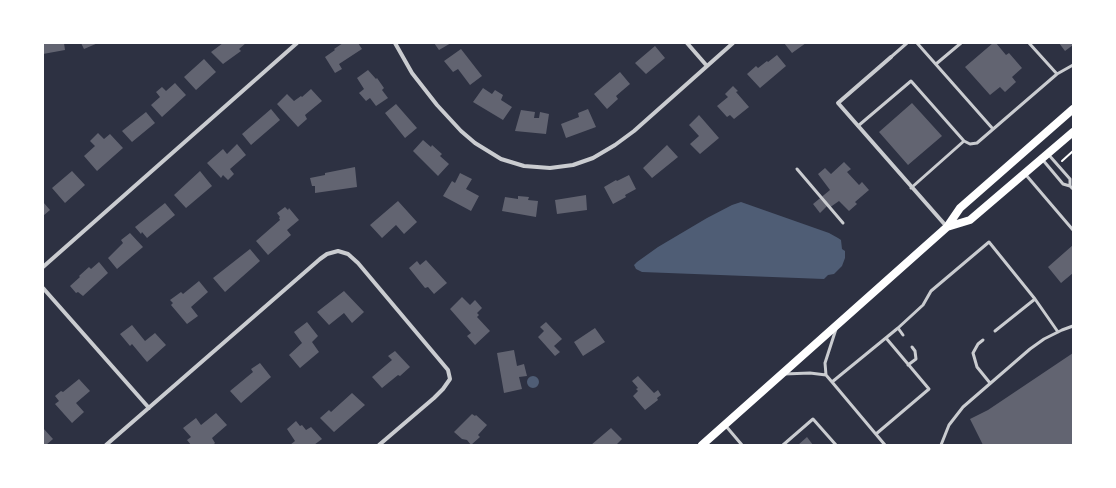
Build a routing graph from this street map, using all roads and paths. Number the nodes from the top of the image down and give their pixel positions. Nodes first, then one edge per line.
1 (297, 43) edge
2 (396, 43) edge
3 (687, 43) edge
4 (733, 43) edge
5 (907, 43) edge
6 (917, 43) edge
7 (961, 43) edge
8 (1029, 43) edge
9 (891, 57) joint
10 (936, 64) junction
11 (1073, 65) edge
12 (707, 66) junction
13 (1057, 74) junction
14 (1073, 109) edge
15 (858, 126) junction
16 (993, 129) junction
17 (1073, 132) edge
18 (964, 141) junction
19 (1073, 151) edge
20 (1044, 156) junction
21 (1057, 165) junction
22 (797, 168) dead end
23 (1024, 173) junction
24 (911, 188) junction
25 (1072, 188) edge
26 (843, 223) dead end
27 (947, 228) junction
28 (1073, 230) edge
29 (43, 267) edge
30 (43, 288) edge
31 (1035, 299) junction
32 (838, 325) junction
33 (1073, 326) edge
34 (898, 328) junction
35 (995, 331) dead end
36 (1058, 332) junction
37 (903, 335) dead end
38 (886, 338) junction
39 (983, 340) dead end
40 (912, 346) dead end
41 (908, 365) junction
42 (782, 374) junction
43 (826, 375) junction
44 (832, 382) junction
45 (990, 383) junction
46 (149, 408) junction
47 (725, 425) junction
48 (876, 434) junction
49 (106, 445) edge
50 (379, 445) edge
51 (702, 445) edge
52 (742, 445) edge
53 (783, 445) edge
54 (836, 445) edge
55 (885, 445) edge
56 (941, 445) edge

1 - 29 street
2 - 12 street
3 - 12 street
4 - 12 street
5 - 9 lane
6 - 10 lane
7 - 10 lane
8 - 13 lane
9 - 15 street
10 - 16 lane
11 - 13 lane
13 - 16 lane
14 - 27 main road
15 - 18 lane
15 - 24 street
16 - 18 lane
17 - 20 main road
18 - 24 lane
19 - 21 path
20 - 21 lane
20 - 23 main road
20 - 25 lane
21 - 25 lane
22 - 26 lane
23 - 27 main road
23 - 28 lane
24 - 27 street
27 - 32 main road
30 - 46 street
31 - 34 lane
31 - 35 lane
31 - 36 lane
32 - 42 main road
32 - 43 lane
33 - 36 lane
34 - 37 lane
34 - 38 lane
36 - 45 lane
38 - 41 lane
38 - 44 lane
39 - 45 lane
40 - 41 lane
41 - 48 lane
42 - 43 lane
42 - 47 main road
43 - 44 lane
44 - 48 lane
45 - 56 lane
46 - 49 street
46 - 50 street
47 - 51 main road
47 - 52 lane
48 - 55 lane
53 - 54 lane

